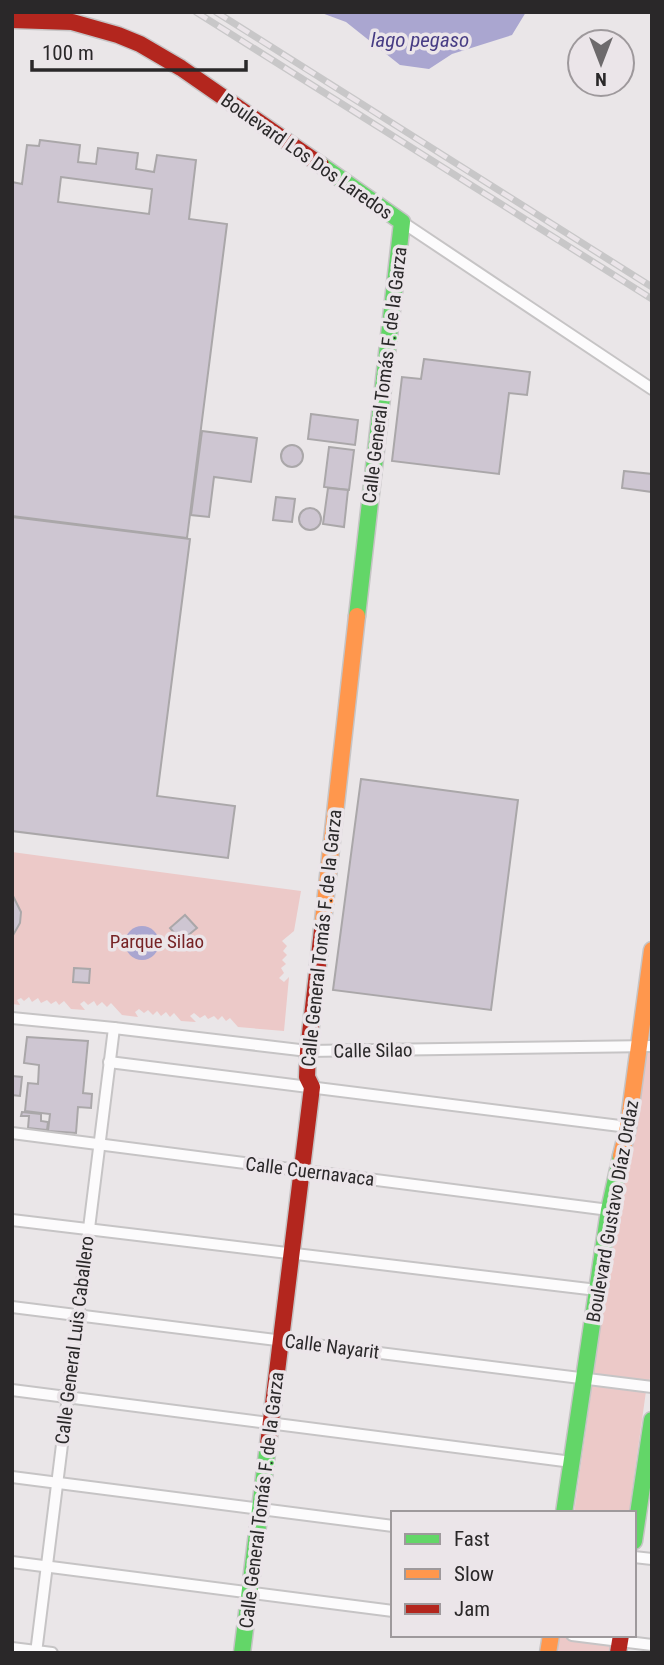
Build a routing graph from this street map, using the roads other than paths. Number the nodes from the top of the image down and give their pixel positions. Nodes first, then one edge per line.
1 (12, 20) edge
2 (402, 222) junction
3 (652, 389) edge
4 (652, 950) edge
5 (12, 1018) edge
6 (114, 1028) junction
7 (645, 1046) edge
8 (308, 1051) junction
9 (109, 1062) junction
10 (312, 1087) junction
11 (628, 1127) junction
12 (12, 1133) edge
13 (99, 1143) junction
14 (301, 1170) junction
15 (608, 1210) junction
16 (12, 1220) edge
17 (88, 1230) junction
18 (291, 1255) junction
19 (597, 1290) junction
20 (12, 1307) edge
21 (76, 1315) junction
22 (281, 1339) junction
23 (585, 1377) junction
24 (652, 1387) edge
25 (12, 1390) edge
26 (67, 1397) junction
27 (652, 1420) edge
28 (270, 1424) junction
29 (572, 1462) junction
30 (648, 1473) edge
31 (12, 1476) edge
32 (57, 1481) junction
33 (260, 1509) junction
34 (564, 1511) edge
35 (391, 1525) edge
36 (636, 1532) edge
37 (12, 1562) edge
38 (47, 1566) junction
39 (249, 1592) junction
40 (391, 1611) edge
41 (584, 1637) edge
42 (620, 1643) edge
43 (652, 1645) edge
44 (12, 1648) edge
45 (36, 1652) edge
46 (52, 1653) edge
47 (242, 1653) edge

1 - 2 street, Boulevard Los Dos Laredos
2 - 3 street, Boulevard Los Dos Laredos
2 - 8 street, Calle General Tomás F. de la Garza
4 - 7 street, Boulevard Gustavo Díaz Ordaz
5 - 6 street, Calle Silao
6 - 8 street, Calle Silao
6 - 9 street, Calle General Luis Caballero
7 - 8 street, Calle Silao
7 - 11 street, Boulevard Gustavo Díaz Ordaz
8 - 10 street, Calle General Tomás F. de la Garza
9 - 10 street
9 - 13 street, Calle General Luis Caballero
10 - 11 street
10 - 14 street, Calle General Tomás F. de la Garza
11 - 15 street, Boulevard Gustavo Díaz Ordaz
12 - 13 street, Calle Cuernavaca
13 - 14 street, Calle Cuernavaca
13 - 17 street, Calle General Luis Caballero
14 - 15 street, Calle Cuernavaca
14 - 18 street, Calle General Tomás F. de la Garza
15 - 19 street, Boulevard Gustavo Díaz Ordaz
16 - 17 street
17 - 18 street
17 - 21 street, Calle General Luis Caballero
18 - 19 street
18 - 22 street, Calle General Tomás F. de la Garza
19 - 23 street, Boulevard Gustavo Díaz Ordaz
20 - 21 street, Calle Nayarit
21 - 22 street, Calle Nayarit
21 - 26 street, Calle General Luis Caballero
22 - 23 street, Calle Nayarit
22 - 28 street, Calle General Tomás F. de la Garza
23 - 24 street, Calle Nayarit
23 - 29 street, Boulevard Gustavo Díaz Ordaz
25 - 26 street
26 - 28 street
26 - 32 street, Calle General Luis Caballero
27 - 30 street
28 - 29 street
28 - 33 street, Calle General Tomás F. de la Garza
29 - 34 street, Boulevard Gustavo Díaz Ordaz
30 - 36 street
31 - 32 street
32 - 33 street
32 - 38 street, Calle General Luis Caballero
33 - 35 street
33 - 39 street, Calle General Tomás F. de la Garza
37 - 38 street
38 - 39 street
38 - 45 street, Calle General Luis Caballero
39 - 40 street
39 - 47 street, Calle General Tomás F. de la Garza
41 - 42 street
42 - 43 street
44 - 45 street
45 - 46 street

